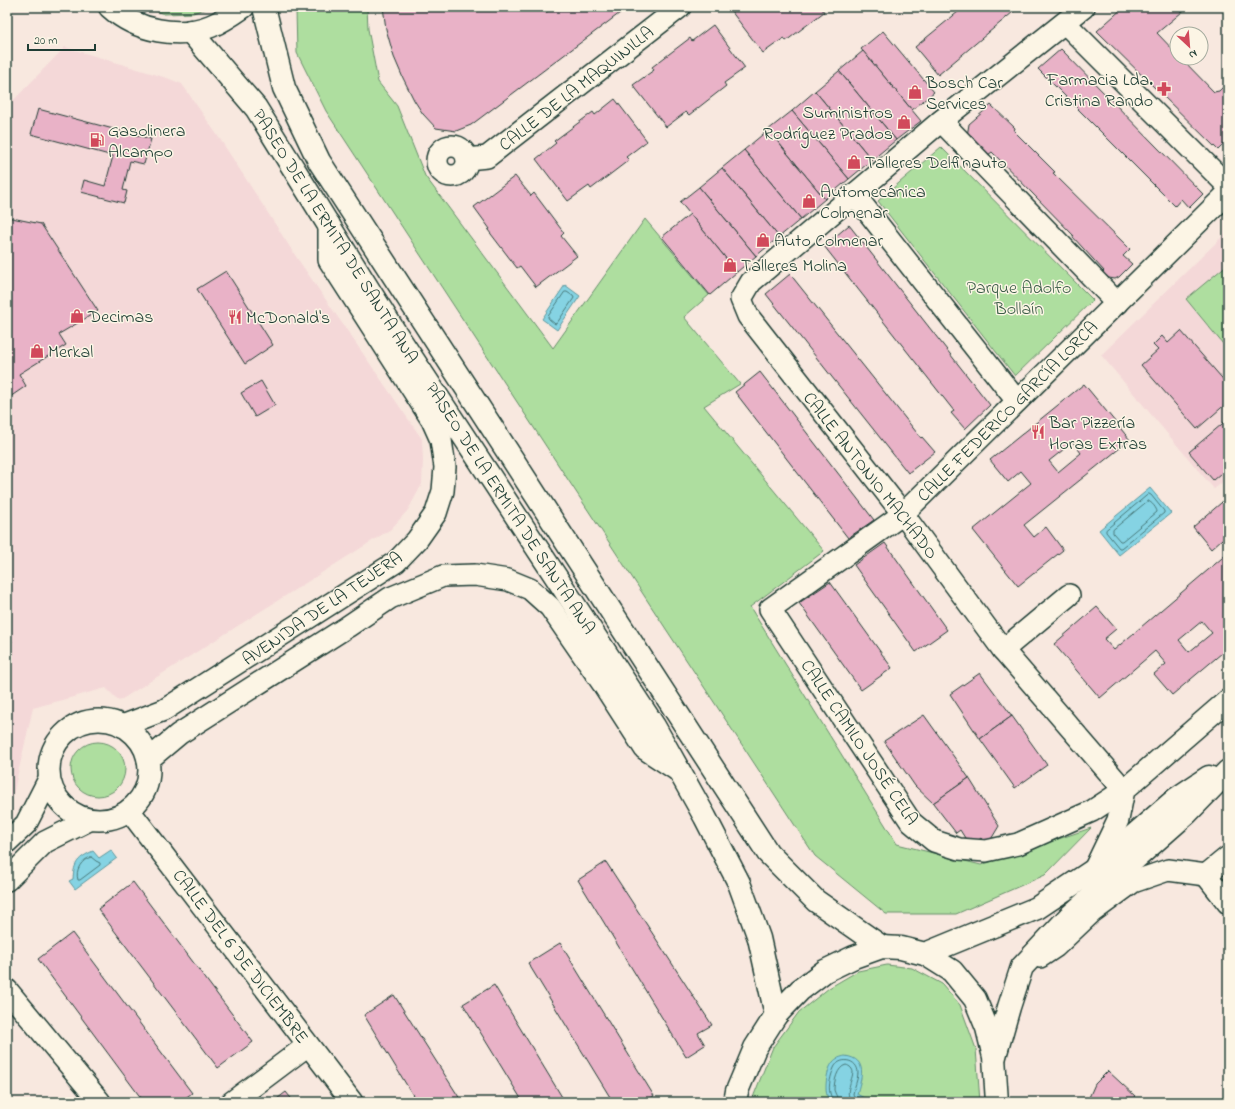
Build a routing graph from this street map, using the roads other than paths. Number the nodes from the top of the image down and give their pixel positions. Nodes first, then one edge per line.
1 (110, 7) edge
2 (243, 7) edge
3 (264, 7) edge
4 (680, 7) edge
5 (1084, 7) edge
6 (1065, 23) junction
7 (190, 31) junction
8 (941, 121) junction
9 (467, 159) dead end
10 (1228, 186) edge
11 (1228, 193) edge
12 (854, 194) junction
13 (329, 224) junction
14 (1117, 303) junction
15 (1017, 401) junction
16 (903, 514) junction
17 (1069, 595) dead end
18 (770, 609) joint
19 (1003, 650) junction
20 (1228, 700) edge
21 (122, 726) junction
22 (148, 760) junction
23 (1228, 763) edge
24 (1228, 770) edge
25 (680, 772) junction
26 (49, 779) junction
27 (1124, 790) junction
28 (129, 810) junction
29 (89, 820) junction
30 (7, 842) edge
31 (1228, 857) edge
32 (1094, 870) junction
33 (1206, 875) junction
34 (7, 880) edge
35 (1228, 903) edge
36 (882, 947) junction
37 (925, 954) junction
38 (1022, 968) junction
39 (7, 990) edge
40 (776, 1015) junction
41 (308, 1045) junction
42 (994, 1057) junction
43 (100, 1102) edge
44 (232, 1102) edge
45 (352, 1102) edge
46 (735, 1102) edge
47 (997, 1102) edge

1 - 7 main road
2 - 7 main road
3 - 36 main road, PASEO DE LA ERMITA DE SANTA ANA
4 - 9 street, CALLE DE LA MAQUINILLA
5 - 6 street
6 - 8 street
6 - 10 street
7 - 13 main road, PASEO DE LA ERMITA DE SANTA ANA
8 - 12 street
8 - 14 street
11 - 14 street, CALLE FEDERICO GARCÍA LORCA
12 - 15 street
12 - 16 street, CALLE ANTONIO MACHADO
13 - 21 street, AVENIDA DE LA TEJERA
13 - 25 main road, PASEO DE LA ERMITA DE SANTA ANA
14 - 15 street, CALLE FEDERICO GARCÍA LORCA
15 - 16 street, CALLE FEDERICO GARCÍA LORCA
16 - 18 street, CALLE FEDERICO GARCÍA LORCA
16 - 19 street, CALLE ANTONIO MACHADO
17 - 19 street
18 - 27 street, CALLE CAMILO JOSÉ CELA
19 - 27 street, CALLE ANTONIO MACHADO
20 - 27 street, CALLE CAMILO JOSÉ CELA
21 - 22 street
21 - 26 street
22 - 25 street, AVENIDA DE LA TEJERA
22 - 28 street
23 - 32 main road
24 - 38 main road
25 - 40 main road, PASEO DE LA ERMITA DE SANTA ANA
26 - 29 street
26 - 30 street
27 - 32 street
28 - 29 street
28 - 41 street, CALLE DEL 6 DE DICIEMBRE
29 - 34 street
31 - 33 street
32 - 37 main road
33 - 35 street
33 - 38 street
36 - 37 main road
36 - 40 main road
37 - 42 main road
38 - 42 main road
39 - 43 street
40 - 46 main road
41 - 44 street
41 - 45 street, CALLE DEL 6 DE DICIEMBRE
42 - 47 main road

